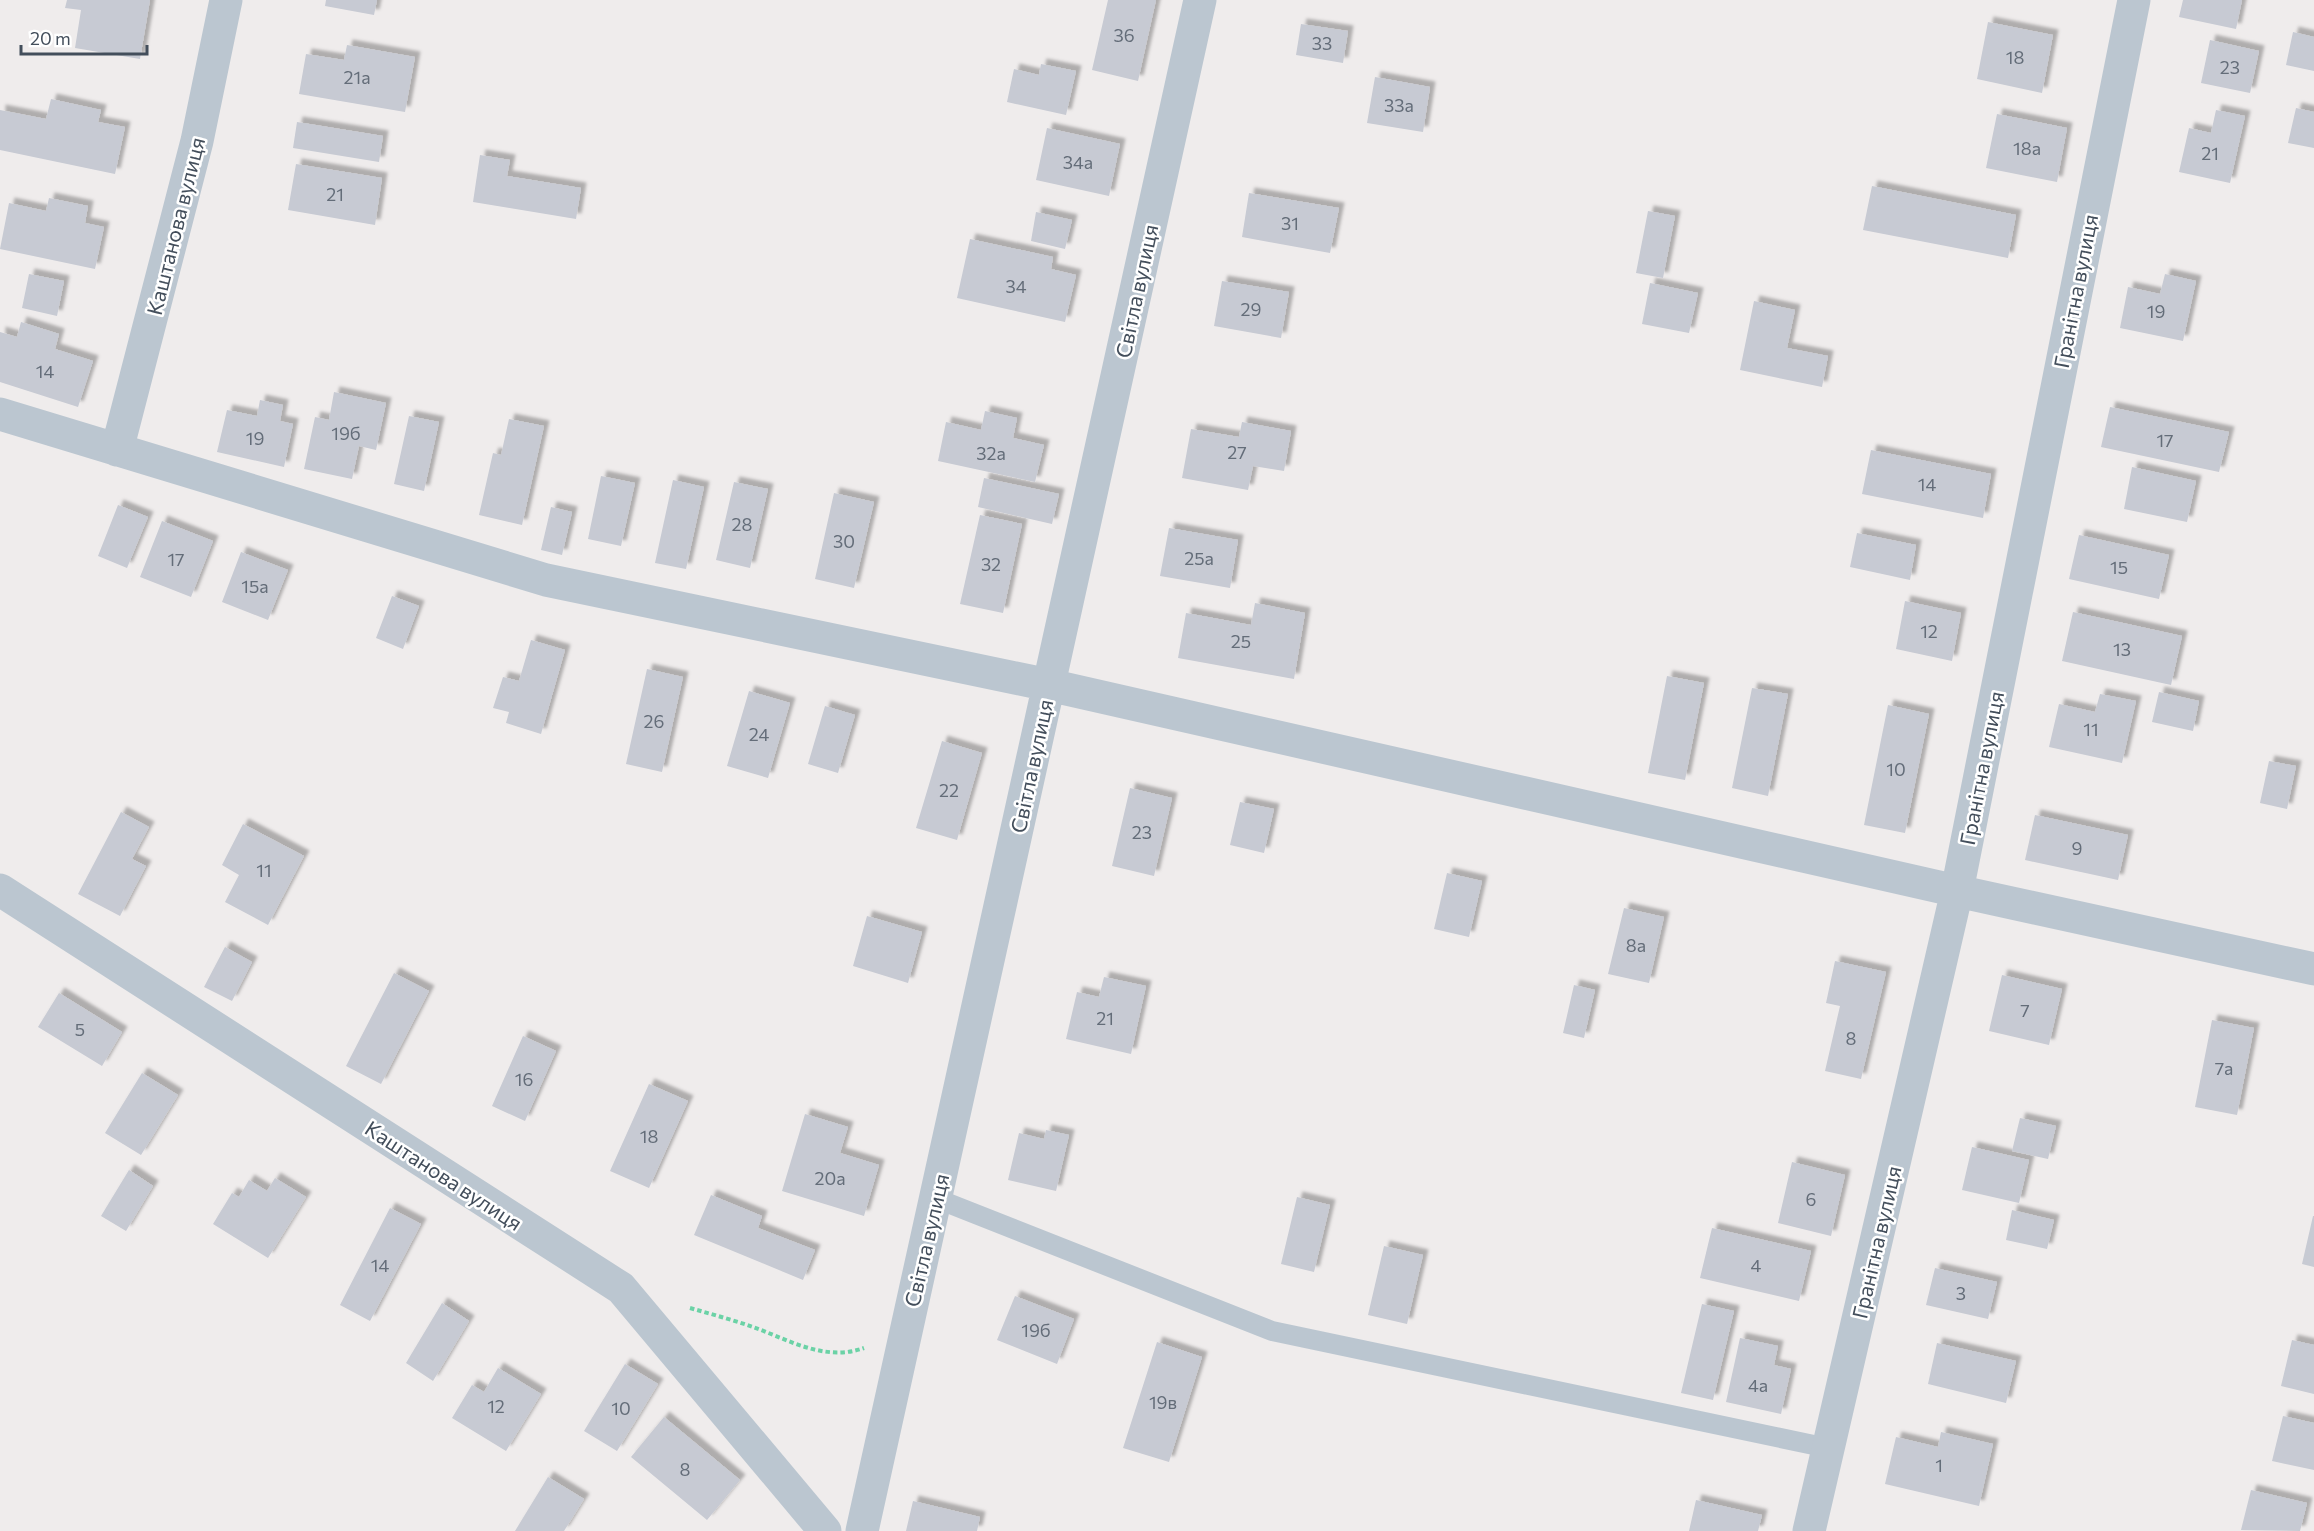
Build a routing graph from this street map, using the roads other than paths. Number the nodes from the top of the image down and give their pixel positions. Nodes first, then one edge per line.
1 (226, 0) edge
2 (1200, 0) edge
3 (2134, 0) edge
4 (0, 414) edge
5 (117, 450) junction
6 (1049, 685) junction
7 (0, 890) edge
8 (1957, 891) junction
9 (2314, 969) edge
10 (935, 1198) junction
11 (1828, 1448) junction
12 (825, 1531) edge
13 (862, 1531) edge
14 (1809, 1531) edge

1 - 5 street, Каштанова вулиця
2 - 6 street, Світла вулиця
3 - 8 street, Гранітна вулиця
4 - 5 street
5 - 6 street
6 - 8 street
6 - 10 street, Світла вулиця
7 - 12 street, Каштанова вулиця
8 - 9 street
8 - 11 street, Гранітна вулиця
10 - 11 lane
10 - 13 street, Світла вулиця
11 - 14 street, Гранітна вулиця

